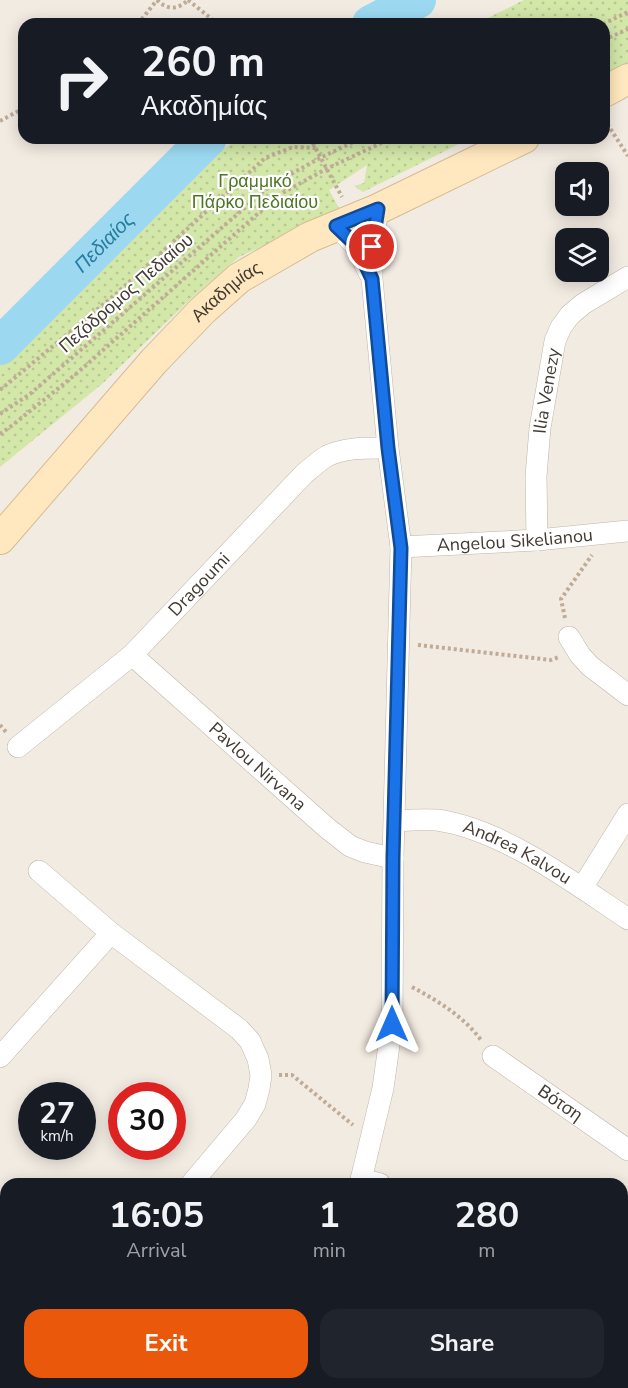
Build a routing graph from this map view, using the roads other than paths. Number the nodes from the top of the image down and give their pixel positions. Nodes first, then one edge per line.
1 (628, 79) edge
2 (610, 89) edge
3 (511, 144) edge
4 (356, 218) junction
5 (628, 277) edge
6 (372, 279) junction
7 (388, 448) junction
8 (618, 532) edge
9 (0, 539) edge
10 (537, 540) junction
11 (401, 548) junction
12 (573, 643) road end
13 (132, 655) junction
14 (628, 695) edge
15 (18, 747) dead end
16 (628, 814) edge
17 (395, 820) junction
18 (393, 858) junction
19 (39, 871) dead end
20 (582, 888) junction
21 (628, 919) edge
22 (111, 933) junction
23 (493, 1056) road end
24 (0, 1057) edge
25 (628, 1150) edge
26 (196, 1178) edge
27 (367, 1178) edge

1 - 2 street
3 - 4 street, Ακαδημίας
4 - 6 street
4 - 6 street
4 - 9 street, Ακαδημίας
5 - 10 street, Ilia Venezy
6 - 7 street
7 - 11 street
7 - 13 street, Dragoumi
8 - 10 street, Angelou Sikelianou
10 - 11 street, Angelou Sikelianou
11 - 17 street
12 - 14 street
13 - 15 street, Dragoumi
13 - 18 street, Pavlou Nirvana
16 - 20 street
17 - 18 street
17 - 20 street, Andrea Kalvou
18 - 27 street
19 - 22 street
20 - 21 street, Andrea Kalvou
22 - 24 street
22 - 26 street
23 - 25 street, Βότση

